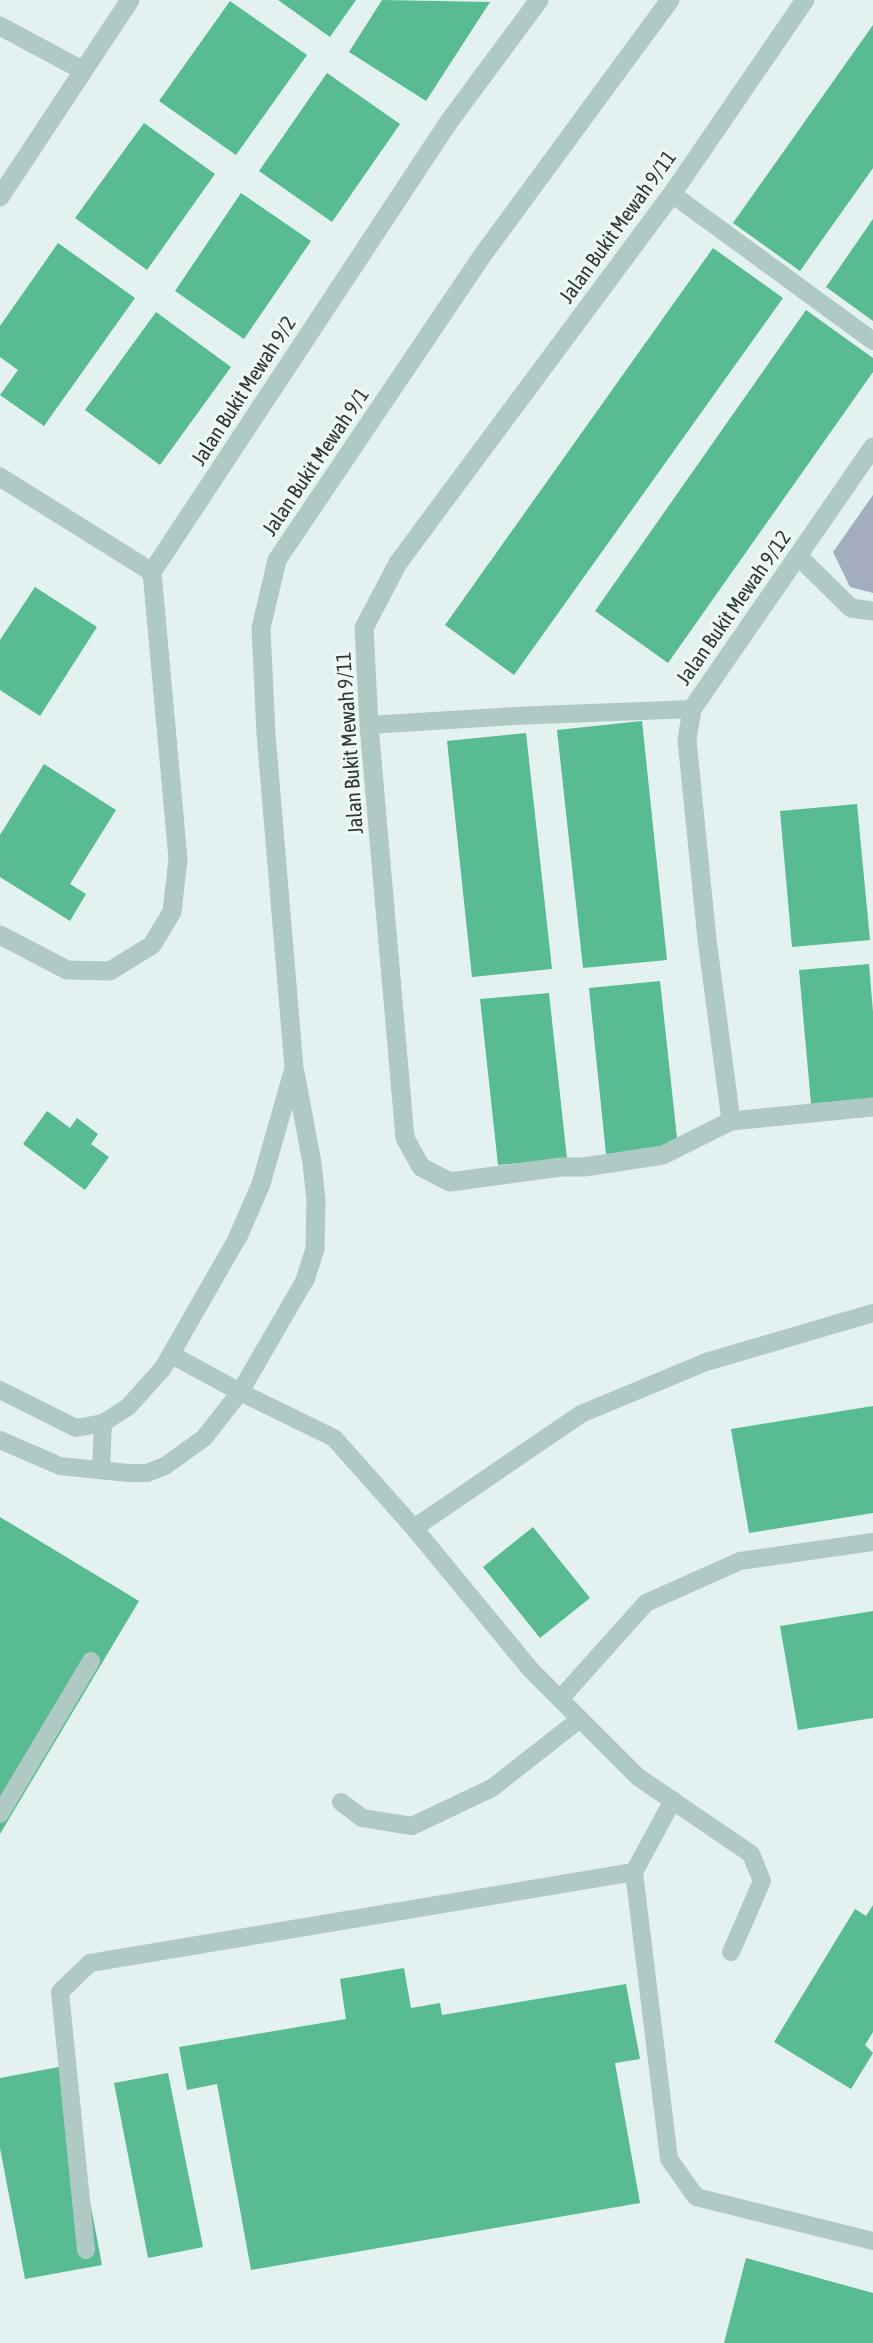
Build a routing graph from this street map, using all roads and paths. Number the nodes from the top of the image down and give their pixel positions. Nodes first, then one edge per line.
1 (130, 0) edge
2 (539, 0) edge
3 (670, 0) edge
4 (805, 0) edge
5 (0, 26) edge
6 (82, 70) junction
7 (672, 194) junction
8 (0, 197) edge
9 (873, 341) edge
10 (873, 447) edge
11 (0, 477) edge
12 (799, 557) junction
13 (152, 572) junction
14 (873, 611) edge
15 (692, 709) junction
16 (369, 725) junction
17 (0, 935) edge
18 (294, 1068) junction
19 (873, 1107) edge
20 (731, 1121) junction
21 (238, 1237) joint
22 (305, 1280) joint
23 (873, 1313) edge
24 (172, 1355) junction
25 (0, 1390) edge
26 (240, 1392) junction
27 (103, 1423) junction
28 (0, 1440) edge
29 (101, 1470) junction
30 (414, 1528) junction
31 (873, 1542) edge
32 (91, 1661) dead end
33 (560, 1699) junction
34 (580, 1719) junction
35 (673, 1800) junction
36 (341, 1802) dead end
37 (0, 1814) edge
38 (634, 1872) junction
39 (731, 1952) dead end
40 (873, 2241) edge
41 (86, 2250) dead end

1 - 6 street
2 - 13 street, Jalan Bukit Mewah 9/2
3 - 18 street, Jalan Bukit Mewah 9/1
4 - 7 street, Jalan Bukit Mewah 9/11
5 - 6 street
6 - 8 street
7 - 9 lane
7 - 16 street, Jalan Bukit Mewah 9/11
10 - 12 street, Jalan Bukit Mewah 9/12
11 - 13 street
12 - 14 street
12 - 15 street, Jalan Bukit Mewah 9/12
13 - 17 street
15 - 16 lane
15 - 20 street, Jalan Bukit Mewah 9/12
16 - 20 street, Jalan Bukit Mewah 9/11
18 - 21 street, Jalan Bukit Mewah 9/1
18 - 22 street
19 - 20 street
21 - 24 lane
22 - 26 lane
23 - 30 lane
24 - 26 lane
24 - 27 lane
25 - 27 lane
26 - 29 lane
26 - 30 lane
27 - 29 lane
28 - 29 lane
30 - 33 lane
31 - 33 lane
32 - 37 lane
33 - 34 lane
34 - 35 lane
34 - 36 lane
35 - 38 lane
35 - 39 lane
38 - 40 lane
38 - 41 lane

